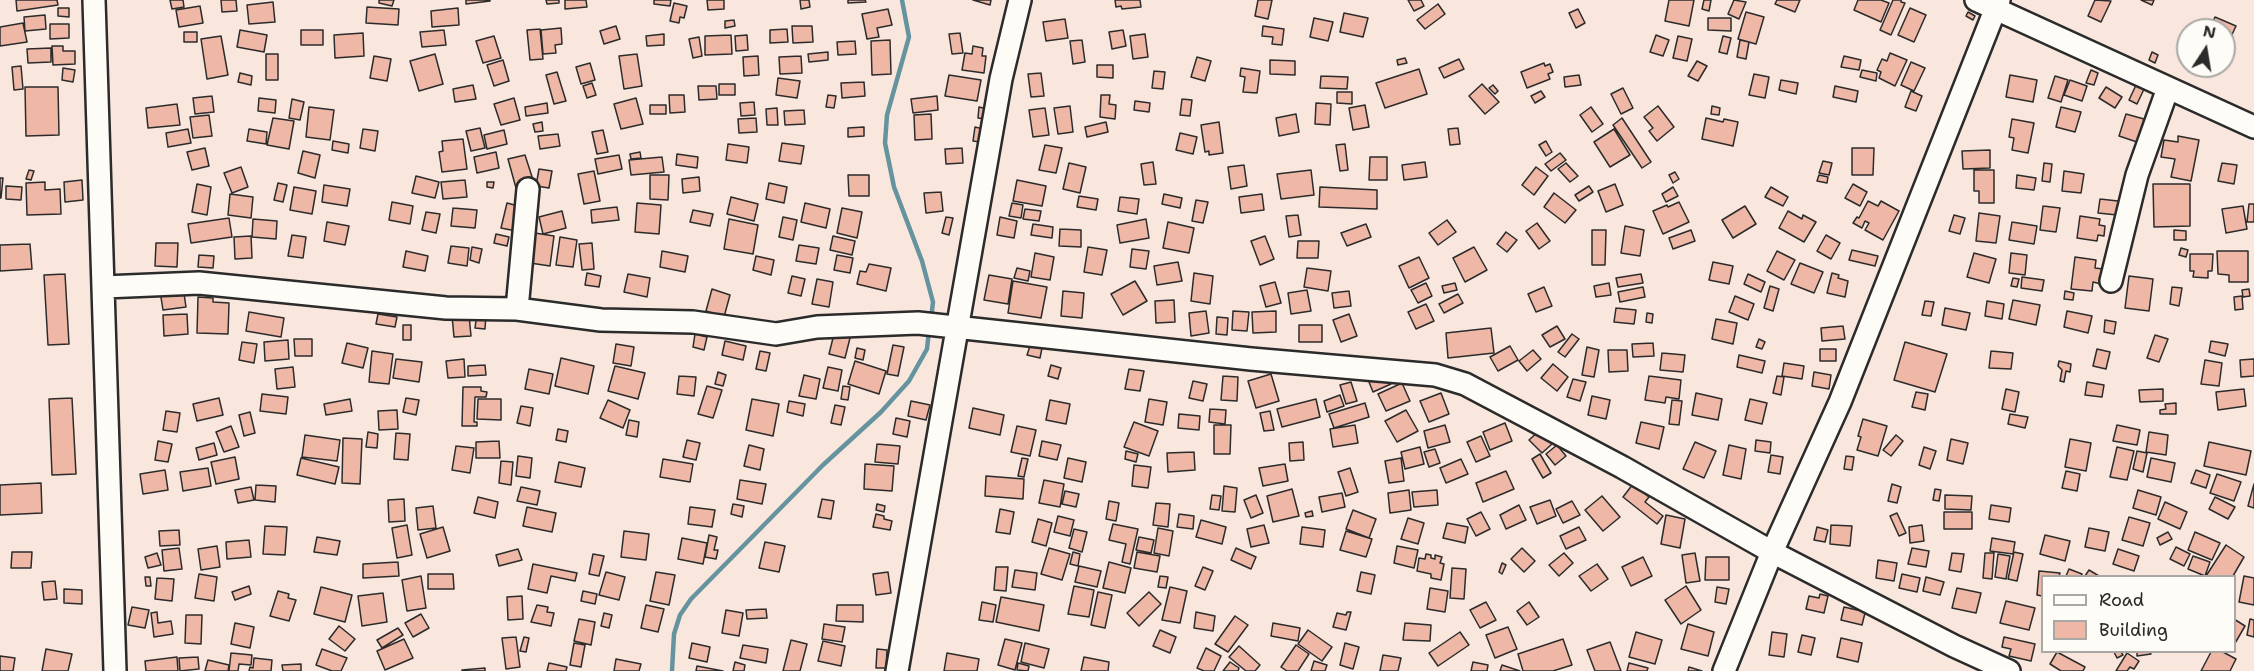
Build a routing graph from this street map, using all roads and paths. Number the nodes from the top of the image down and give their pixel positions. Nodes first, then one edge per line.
1 (94, 0) edge
2 (1020, 0) edge
3 (1990, 3) edge
4 (2168, 88) junction
5 (2254, 127) edge
6 (528, 189) dead end
7 (2111, 281) dead end
8 (104, 287) junction
9 (517, 309) junction
10 (952, 327) junction
11 (1772, 552) junction
12 (115, 671) edge
13 (897, 671) edge
14 (1724, 671) edge
15 (2009, 671) edge

1 - 8 street
2 - 10 street
3 - 4 street
3 - 11 street
4 - 5 street
4 - 7 street
6 - 9 street
8 - 9 street
8 - 12 street
9 - 10 street
10 - 11 street
10 - 13 street
11 - 14 street
11 - 15 street

